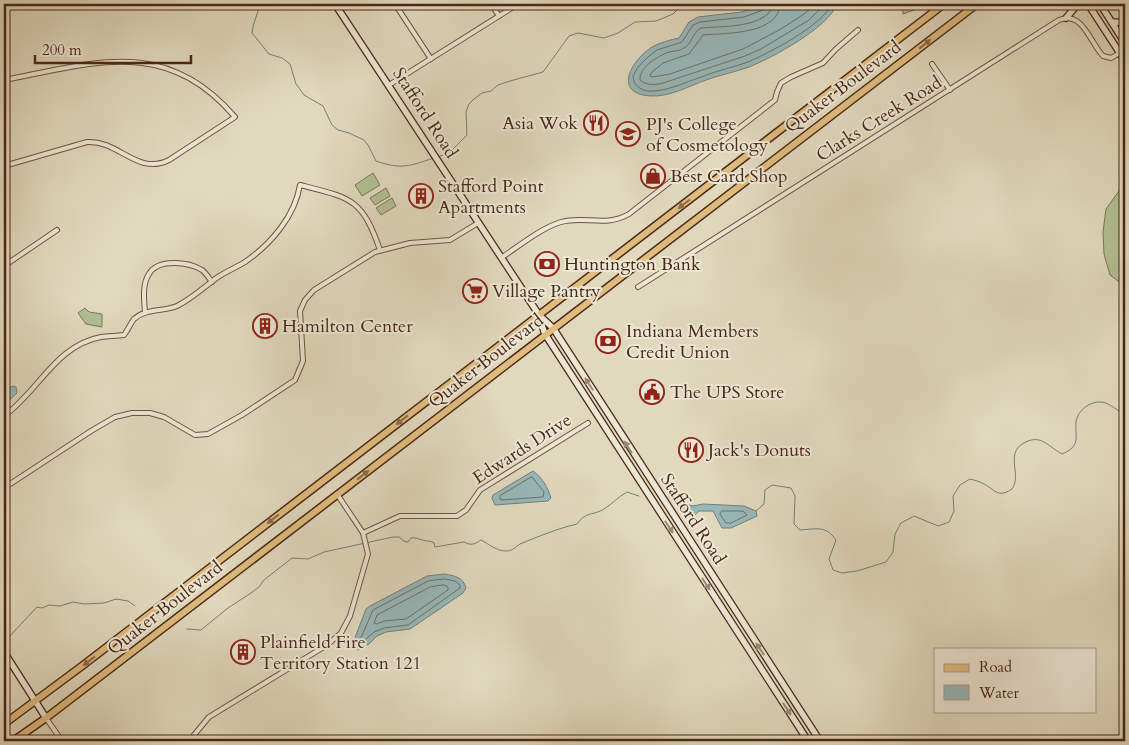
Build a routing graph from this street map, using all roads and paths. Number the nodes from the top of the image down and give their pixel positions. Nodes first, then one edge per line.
1 (335, 4) edge
2 (395, 4) edge
3 (491, 4) edge
4 (518, 4) edge
5 (944, 4) edge
6 (977, 4) edge
7 (1078, 4) edge
8 (1088, 4) edge
9 (1100, 4) edge
10 (499, 16) junction
11 (1066, 18) junction
12 (1112, 22) junction
13 (1125, 23) edge
14 (858, 30) dead end
15 (1125, 43) edge
16 (1123, 52) edge
17 (431, 59) junction
18 (1125, 61) edge
19 (932, 64) dead end
20 (4, 80) edge
21 (389, 85) junction
22 (950, 90) junction
23 (4, 166) edge
24 (478, 223) junction
25 (56, 230) dead end
26 (380, 250) junction
27 (501, 258) junction
28 (4, 266) edge
29 (212, 282) junction
30 (638, 287) dead end
31 (145, 312) junction
32 (539, 314) junction
33 (553, 328) junction
34 (545, 334) junction
35 (4, 416) edge
36 (588, 423) dead end
37 (4, 488) edge
38 (337, 494) junction
39 (364, 534) junction
40 (4, 652) edge
41 (35, 701) junction
42 (46, 718) junction
43 (4, 724) edge
44 (13, 741) edge
45 (62, 741) edge
46 (191, 741) edge
47 (808, 741) edge
48 (820, 741) edge

1 - 21 main road, Stafford Road
2 - 17 street
3 - 10 street
4 - 10 street
5 -> 32 main road, Quaker Boulevard
33 -> 6 main road, Quaker Boulevard
7 - 11 main road
8 - 16 main road
9 - 12 main road
10 - 17 street
11 - 16 street
11 - 22 street, Clarks Creek Road
12 - 13 main road
12 - 15 main road
14 - 27 street
16 - 18 main road
17 - 21 street
19 - 22 street
20 - 23 street
21 - 24 main road, Stafford Road
22 - 30 street, Clarks Creek Road
24 - 26 street
24 - 27 main road, Stafford Road
25 - 28 street
26 - 29 street
26 - 37 street
27 - 32 main road, Stafford Road
29 - 31 street
29 - 31 street
31 - 35 street
32 - 33 main road, Stafford Road
32 - 34 main road, Stafford Road
32 -> 41 main road, Quaker Boulevard
33 - 34 main road, Quaker Boulevard
48 -> 33 main road, Stafford Road
38 -> 34 main road, Quaker Boulevard
34 -> 47 main road, Stafford Road
36 - 39 street, Edwards Drive
38 - 39 street
38 - 42 main road, Quaker Boulevard
39 - 46 street
40 - 41 main road
41 - 42 main road
41 - 43 main road, Quaker Boulevard
42 - 44 main road, Quaker Boulevard
42 - 45 street

